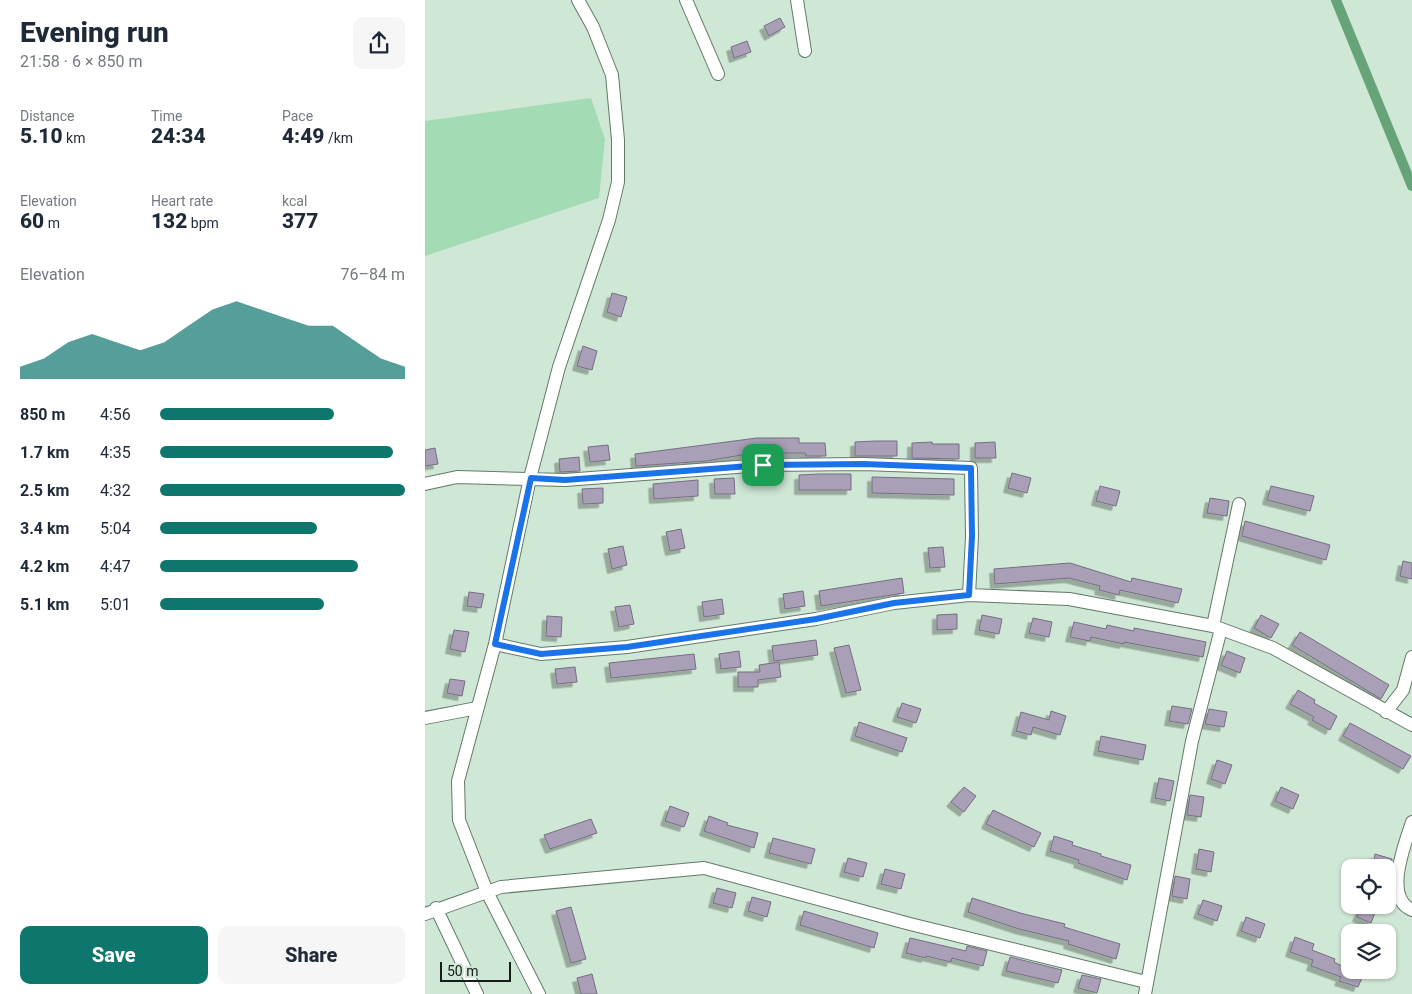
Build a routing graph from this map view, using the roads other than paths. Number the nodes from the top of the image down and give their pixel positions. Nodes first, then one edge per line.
1 (578, 0) edge
2 (686, 0) edge
3 (797, 0) edge
4 (805, 51) dead end
5 (718, 74) dead end
6 (531, 478) junction
7 (425, 484) edge
8 (1239, 504) dead end
9 (969, 595) junction
10 (1217, 627) junction
11 (495, 644) junction
12 (1412, 657) edge
13 (477, 708) junction
14 (1386, 712) junction
15 (425, 718) edge
16 (1412, 726) edge
17 (1412, 822) edge
18 (487, 892) junction
19 (1412, 910) edge
20 (430, 911) edge
21 (1145, 988) edge
22 (477, 994) edge
23 (539, 994) edge

1 - 6 street
2 - 5 street
3 - 4 street
6 - 7 street
6 - 9 street
6 - 11 street
8 - 10 street
9 - 10 street
9 - 11 street
10 - 14 street
10 - 21 street
11 - 13 street
12 - 14 street
13 - 15 street
13 - 18 street
14 - 16 street
17 - 19 street
18 - 20 street
18 - 21 street
18 - 23 street
20 - 22 street

